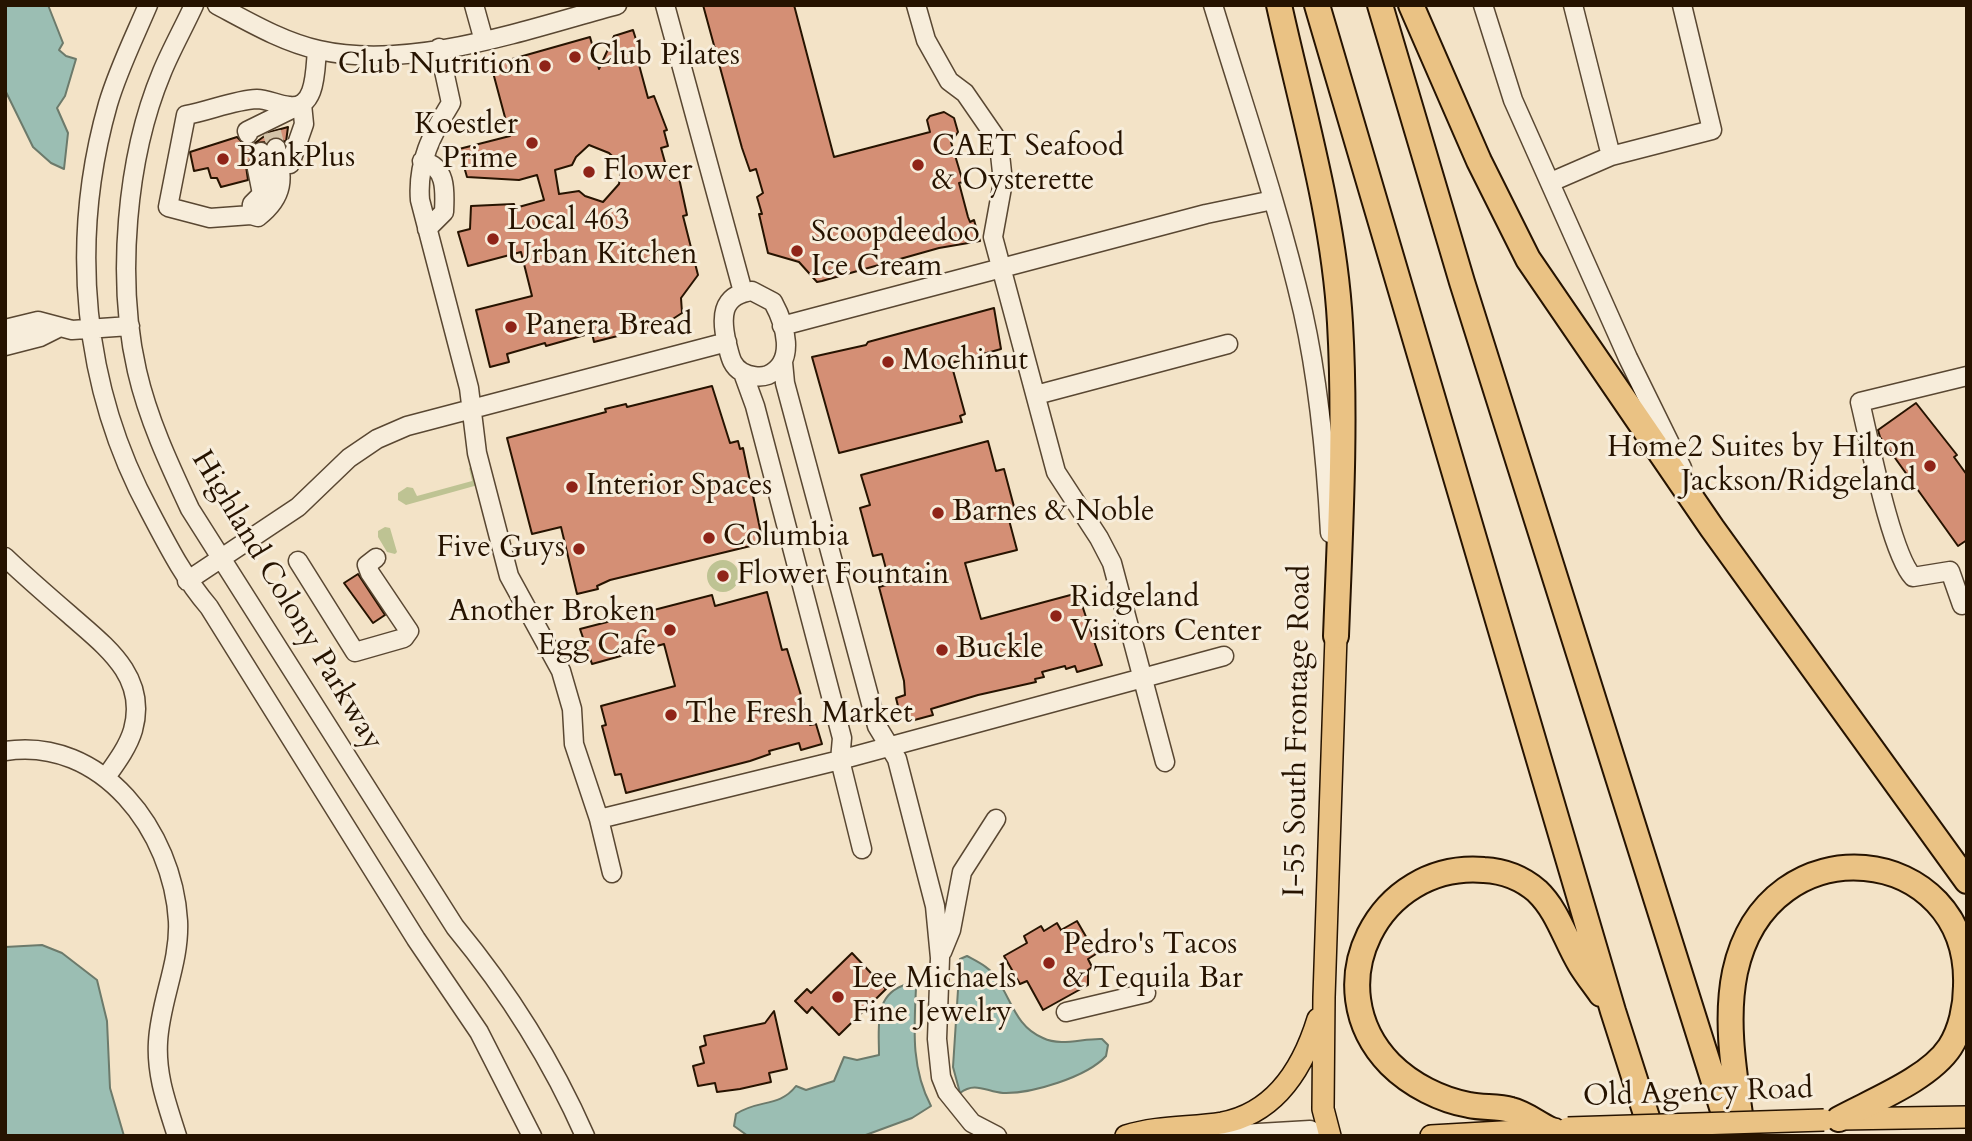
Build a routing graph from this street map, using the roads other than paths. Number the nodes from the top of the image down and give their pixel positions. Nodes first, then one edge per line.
1 (148, 5) edge
2 (194, 5) edge
3 (217, 5) edge
4 (474, 5) edge
5 (617, 5) edge
6 (665, 5) edge
7 (915, 5) edge
8 (1213, 5) edge
9 (1279, 5) edge
10 (1317, 5) edge
11 (1380, 5) edge
12 (1411, 5) edge
13 (1483, 5) edge
14 (1573, 5) edge
15 (1682, 5) edge
16 (484, 41) junction
17 (439, 48) junction
18 (317, 50) junction
19 (302, 104) junction
20 (268, 141) junction
21 (1611, 156) junction
22 (422, 161) junction
23 (281, 177) junction
24 (1550, 182) junction
25 (1273, 200) junction
26 (251, 215) junction
27 (427, 229) junction
28 (1001, 268) junction
29 (743, 292) junction
30 (130, 326) junction
31 (782, 326) junction
32 (58, 328) junction
33 (90, 328) junction
34 (5, 329) edge
35 (727, 342) junction
36 (1228, 344) dead end
37 (5, 346) edge
38 (783, 362) junction
39 (743, 373) junction
40 (1967, 376) edge
41 (1036, 395) junction
42 (471, 410) junction
43 (1712, 528) junction
44 (5, 557) edge
45 (221, 557) junction
46 (376, 558) dead end
47 (298, 561) dead end
48 (1958, 568) edge
49 (187, 581) junction
50 (1967, 604) edge
51 (1336, 636) junction
52 (1224, 656) dead end
53 (1141, 677) junction
54 (889, 746) junction
55 (5, 751) edge
56 (840, 760) junction
57 (1166, 762) dead end
58 (106, 777) junction
59 (599, 819) junction
60 (996, 819) dead end
61 (862, 849) dead end
62 (612, 873) dead end
63 (1967, 881) edge
64 (940, 958) junction
65 (1146, 993) dead end
66 (1324, 997) junction
67 (1066, 1012) dead end
68 (1613, 1012) junction
69 (507, 1088) junction
70 (1967, 1117) edge
71 (1831, 1119) junction
72 (1559, 1128) junction
73 (175, 1129) edge
74 (585, 1135) edge
75 (186, 1136) edge
76 (520, 1136) edge
77 (532, 1136) edge
78 (997, 1136) edge
79 (1126, 1136) edge
80 (1207, 1136) edge
81 (1321, 1136) edge
82 (1330, 1136) edge
83 (1431, 1136) edge
84 (1653, 1136) edge
85 (1731, 1136) edge
86 (1743, 1136) edge

1 - 33 street
2 - 30 street, Highland Colony Parkway
3 - 18 street
4 - 16 street
5 - 16 street
6 - 29 street
7 - 28 street
8 - 25 street, I-55 South Frontage Road
9 - 51 highway
10 - 68 highway
11 - 85 highway
12 - 43 highway
13 - 24 street
14 - 21 street
15 - 21 street
16 - 17 street
17 - 18 street
17 - 22 street
18 - 19 street
19 - 20 street
19 - 23 street
19 - 26 street
20 - 23 street
20 - 23 street
20 - 26 street
21 - 24 street
22 - 27 street
22 - 27 street
23 - 26 street
24 - 43 street
25 - 28 street
25 - 51 street, I-55 South Frontage Road
27 - 42 street
28 - 31 street
28 - 41 street
29 - 31 street
29 - 35 street
30 - 33 street
30 - 45 street, Highland Colony Parkway
31 - 38 street
32 - 33 street
32 - 34 street
32 - 37 street
33 - 49 street
35 - 39 street
35 - 42 street
36 - 41 street
38 - 39 street
38 - 54 street
39 - 56 street
40 - 48 street
41 - 53 street
42 - 45 street
42 - 59 street
43 - 63 highway
44 - 58 street
45 - 49 street
45 - 74 street, Highland Colony Parkway
46 - 47 street
48 - 50 street
49 - 69 street
51 - 66 main road, I-55 South Frontage Road
52 - 53 street
53 - 54 street
53 - 57 street
54 - 56 street
54 - 64 street
55 - 58 street
56 - 59 street
56 - 61 street
58 - 73 street
59 - 62 street
60 - 64 street
64 - 78 street
65 - 67 street
66 - 79 main road
66 - 82 main road, I-55 South Frontage Road
68 - 72 highway
68 - 84 highway
69 - 76 street
69 - 77 street
70 - 71 main road, Old Agency Road
71 - 72 main road, Old Agency Road, bridge
71 - 86 highway
72 - 83 main road, Old Agency Road
73 - 75 street
80 - 81 street

